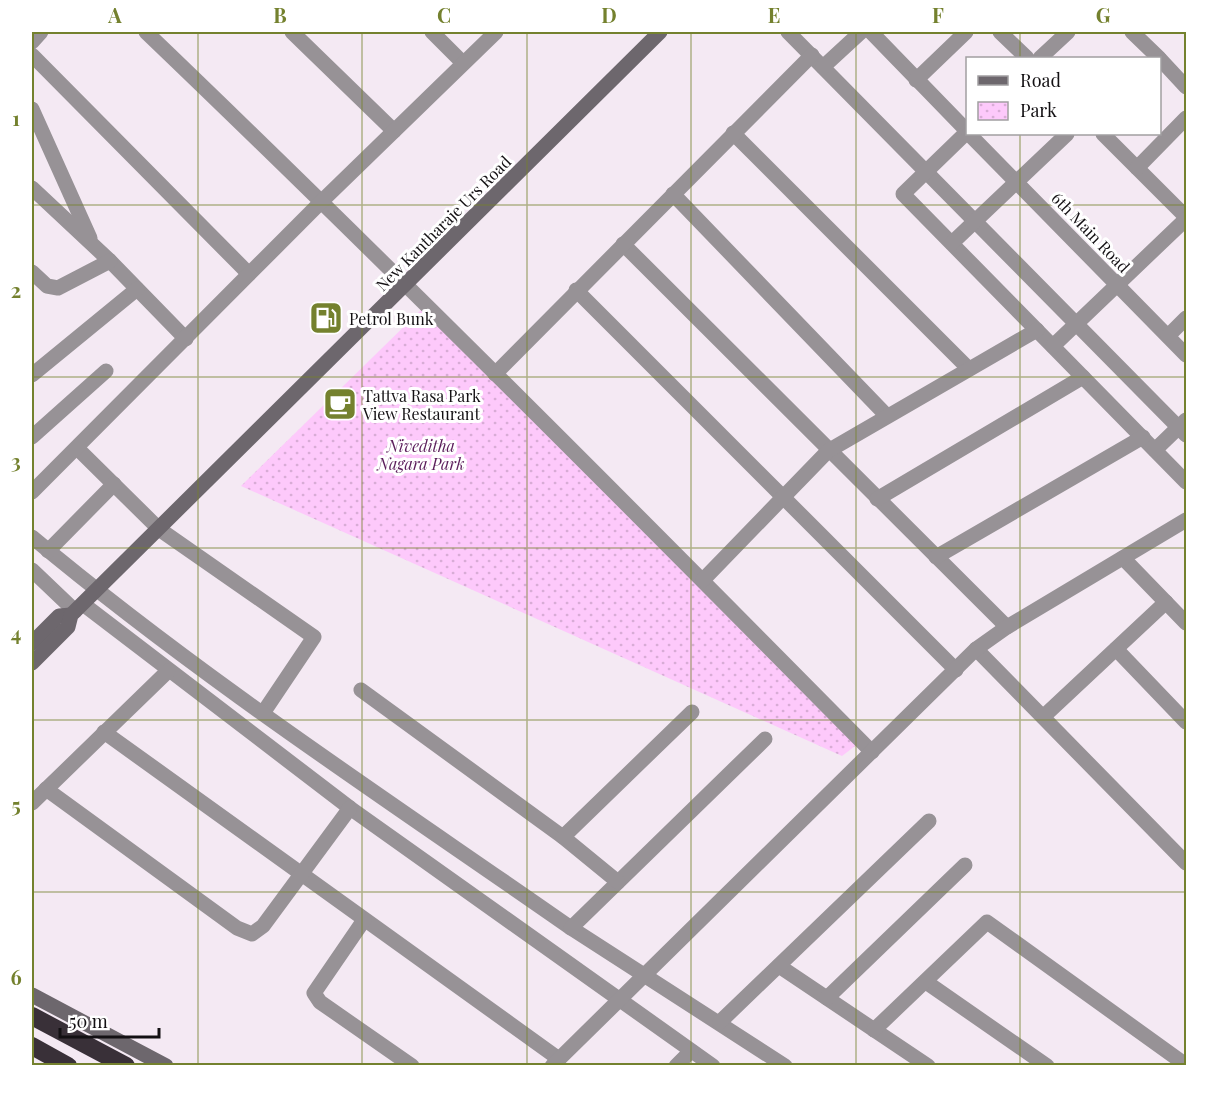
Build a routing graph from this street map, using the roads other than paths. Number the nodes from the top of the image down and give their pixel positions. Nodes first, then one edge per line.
1 (41, 32) edge
2 (146, 32) edge
3 (292, 32) edge
4 (432, 32) edge
5 (496, 32) edge
6 (660, 32) edge
7 (788, 32) edge
8 (861, 32) edge
9 (871, 32) edge
10 (966, 32) edge
11 (1000, 32) edge
12 (1068, 32) edge
13 (1132, 32) edge
14 (32, 42) edge
15 (32, 55) edge
16 (812, 55) junction
17 (1026, 57) edge
18 (1041, 57) edge
19 (1153, 57) edge
20 (463, 63) junction
21 (1161, 64) edge
22 (823, 67) junction
23 (916, 80) junction
24 (1186, 87) edge
25 (32, 109) edge
26 (1186, 118) edge
27 (966, 130) edge
28 (394, 131) junction
29 (733, 133) junction
30 (966, 134) edge
31 (971, 135) edge
32 (1065, 135) edge
33 (1104, 135) edge
34 (1137, 168) junction
35 (927, 171) junction
36 (1017, 182) junction
37 (32, 188) edge
38 (673, 194) junction
39 (322, 201) junction
40 (1186, 218) edge
41 (976, 220) junction
42 (952, 243) junction
43 (623, 244) junction
44 (93, 246) junction
45 (110, 261) junction
46 (32, 272) edge
47 (249, 274) junction
48 (1118, 285) junction
49 (405, 287) junction
50 (137, 289) junction
51 (576, 290) junction
52 (1186, 318) edge
53 (1078, 324) junction
54 (1037, 330) junction
55 (1168, 336) junction
56 (186, 339) junction
57 (1053, 346) junction
58 (1186, 355) edge
59 (969, 369) junction
60 (106, 371) dead end
61 (495, 374) junction
62 (32, 375) edge
63 (1083, 377) junction
64 (887, 416) junction
65 (1184, 427) edge
66 (32, 437) edge
67 (1143, 437) junction
68 (77, 448) junction
69 (1155, 450) junction
70 (828, 451) junction
71 (1186, 482) edge
72 (114, 484) junction
73 (32, 492) edge
74 (781, 497) junction
75 (877, 499) junction
76 (1186, 520) edge
77 (159, 530) junction
78 (32, 537) edge
79 (48, 551) junction
80 (936, 557) junction
81 (1123, 558) junction
82 (32, 570) edge
83 (703, 580) junction
84 (97, 592) junction
85 (1166, 602) junction
86 (76, 610) junction
87 (1186, 623) edge
88 (1007, 627) junction
89 (32, 643) edge
90 (976, 649) junction
91 (1116, 649) junction
92 (32, 663) edge
93 (956, 670) junction
94 (168, 671) junction
95 (361, 690) dead end
96 (692, 712) dead end
97 (263, 713) junction
98 (1043, 717) junction
99 (1186, 722) edge
100 (104, 732) junction
101 (765, 739) dead end
102 (872, 752) junction
103 (46, 789) junction
104 (32, 803) edge
105 (350, 808) junction
106 (929, 821) dead end
107 (563, 837) junction
108 (1186, 863) edge
109 (965, 865) dead end
110 (301, 874) junction
111 (618, 882) junction
112 (364, 920) junction
113 (571, 928) junction
114 (779, 966) junction
115 (645, 975) junction
116 (926, 982) junction
117 (32, 995) edge
118 (621, 998) junction
119 (827, 998) junction
120 (32, 1016) edge
121 (720, 1022) junction
122 (874, 1029) junction
123 (32, 1046) edge
124 (691, 1051) junction
125 (1182, 1059) edge
126 (555, 1062) edge
127 (68, 1065) edge
128 (126, 1065) edge
129 (166, 1065) edge
130 (412, 1065) edge
131 (675, 1065) edge
132 (713, 1065) edge
133 (785, 1065) edge
134 (928, 1065) edge
135 (1047, 1065) edge

1 - 14 street
2 - 39 street
3 - 28 street
4 - 20 street
5 - 20 street
6 - 49 main road, New Kantharaje Urs Road
7 - 16 street
8 - 22 street
9 - 23 street, 6th Main Road
10 - 23 street
11 - 17 street
12 - 18 street
13 - 19 street
15 - 47 street
16 - 22 street
16 - 29 street
20 - 28 street
21 - 24 street
22 - 35 street
23 - 27 street, 6th Main Road
25 - 44 street
26 - 34 street
28 - 39 street
29 - 38 street
29 - 59 street
30 - 35 street
31 - 36 street, 6th Main Road
32 - 36 street
33 - 34 street
34 - 40 street
35 - 41 street
35 - 42 street
36 - 41 street
36 - 48 street, 6th Main Road
37 - 44 street
38 - 43 street
38 - 64 street
39 - 47 street
39 - 49 street
40 - 48 street
41 - 42 street
41 - 53 street
42 - 54 street
43 - 51 street
43 - 70 street
44 - 45 street
45 - 46 street
45 - 50 street
47 - 56 street
48 - 53 street
48 - 55 street, 6th Main Road
49 - 61 street
49 - 77 main road, New Kantharaje Urs Road
50 - 56 street
50 - 62 street
51 - 61 street
51 - 74 street
52 - 55 street
53 - 57 street
53 - 65 street
54 - 57 street
54 - 59 street
55 - 58 street, 6th Main Road
56 - 68 street
57 - 63 street
59 - 64 street
60 - 66 street
61 - 83 street
63 - 67 street
63 - 75 street
64 - 70 street
65 - 69 street
67 - 69 street
67 - 80 street
68 - 72 street
68 - 73 street
69 - 71 street
70 - 74 street
70 - 75 street
72 - 77 street
72 - 79 street
74 - 83 street
74 - 93 street
75 - 80 street
76 - 81 street
77 - 84 main road, New Kantharaje Urs Road
77 - 97 street
78 - 79 street
79 - 84 street
80 - 88 street
81 - 85 street
81 - 88 street
82 - 86 street
83 - 102 street
84 - 86 main road, New Kantharaje Urs Road
84 - 97 street
85 - 87 street
85 - 91 street
86 - 89 main road, New Kantharaje Urs Road
86 - 92 main road, New Kantharaje Urs Road
86 - 94 street
88 - 90 street
90 - 93 street
90 - 98 street
91 - 98 street
91 - 99 street
93 - 102 street
94 - 100 street
94 - 105 street
95 - 107 street
96 - 107 street
97 - 113 street
98 - 108 street
100 - 103 street
100 - 110 street
101 - 111 street
102 - 115 street
103 - 104 street
103 - 110 street
105 - 110 street
105 - 118 street
106 - 114 street
107 - 111 street
109 - 119 street
110 - 112 street
111 - 113 street
112 - 126 street
112 - 130 street
113 - 115 street
114 - 119 street
114 - 121 street
115 - 118 street
115 - 121 street
116 - 122 street
116 - 125 street
116 - 135 street
117 - 129 main road
118 - 124 street
118 - 126 street
119 - 122 street
120 - 128 highway
121 - 133 street
122 - 134 street
123 - 127 highway
124 - 131 street
124 - 132 street

